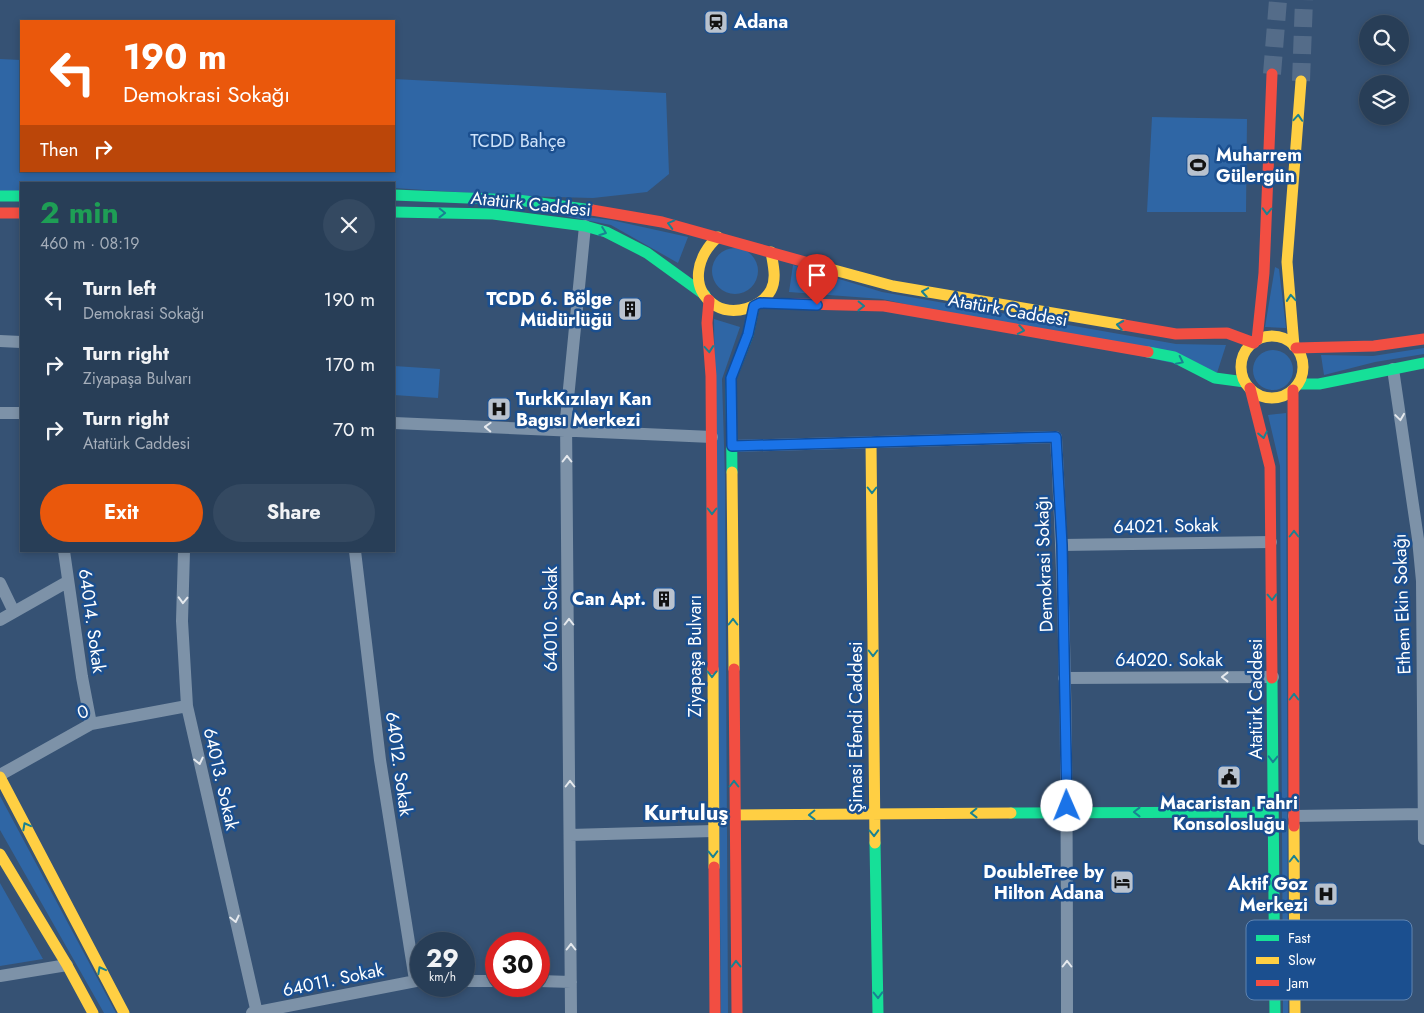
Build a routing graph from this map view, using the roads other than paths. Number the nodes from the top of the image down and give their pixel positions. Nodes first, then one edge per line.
1 (1272, 74) tunnel mouth
2 (1301, 81) tunnel mouth
3 (395, 195) edge
4 (0, 196) edge
5 (20, 196) edge
6 (395, 212) edge
7 (0, 213) edge
8 (20, 213) edge
9 (586, 226) junction
10 (718, 237) junction
11 (772, 252) junction
12 (707, 298) junction
13 (757, 305) junction
14 (1424, 339) edge
15 (0, 342) edge
16 (20, 342) edge
17 (1256, 342) junction
18 (1295, 347) junction
19 (1424, 363) edge
20 (1393, 369) junction
21 (1247, 385) junction
22 (1296, 387) junction
23 (0, 413) edge
24 (20, 413) edge
25 (395, 423) edge
26 (567, 430) junction
27 (712, 437) junction
28 (871, 442) junction
29 (732, 446) junction
30 (1421, 539) edge
31 (1271, 542) junction
32 (1062, 545) junction
33 (64, 552) edge
34 (184, 552) edge
35 (355, 552) edge
36 (68, 582) junction
37 (0, 583) edge
38 (14, 612) junction
39 (0, 620) edge
40 (1273, 677) junction
41 (1064, 678) junction
42 (187, 706) junction
43 (91, 724) junction
44 (0, 776) edge
45 (1067, 812) junction
46 (1273, 812) junction
47 (874, 814) junction
48 (1424, 814) edge
49 (735, 815) junction
50 (1294, 816) junction
51 (713, 831) junction
52 (570, 835) junction
53 (1424, 839) edge
54 (0, 854) edge
55 (1274, 920) edge
56 (1294, 920) edge
57 (410, 934) edge
58 (67, 965) junction
59 (0, 976) edge
60 (410, 982) edge
61 (550, 982) edge
62 (571, 982) junction
63 (1274, 1000) edge
64 (1294, 1000) edge
65 (255, 1012) edge
66 (93, 1013) edge
67 (124, 1013) edge
68 (571, 1013) edge
69 (715, 1013) edge
70 (737, 1013) edge
71 (878, 1013) edge
72 (1066, 1013) edge
73 (1274, 1013) edge
74 (1294, 1013) edge

1 -> 17 main road
18 -> 2 main road
10 -> 3 main road, Atatürk Caddesi
4 - 5 main road
6 -> 9 main road, Atatürk Caddesi
7 - 8 main road
9 -> 12 main road, Atatürk Caddesi
9 - 26 street, 64010. Sokak
10 - 11 main road
10 - 12 main road
11 - 13 main road
17 -> 11 main road, Atatürk Caddesi
12 - 13 main road
12 -> 27 main road, Ziyapaşa Bulvarı
13 -> 21 main road, Atatürk Caddesi
13 - 29 main road
14 - 18 main road
15 - 16 street
17 - 18 main road
17 - 21 main road
18 - 22 main road
19 - 20 main road
20 - 22 main road
20 -> 30 street, Ethem Ekin Sokağı
21 - 22 main road
21 -> 31 main road, Atatürk Caddesi
50 -> 22 main road
23 - 24 street
26 -> 25 street
26 - 27 street
52 -> 26 street, 64010. Sokak
27 -> 51 main road, Ziyapaşa Bulvarı
28 - 29 street, Demokrasi Sokağı
28 - 32 street, Demokrasi Sokağı
28 -> 47 main road, Şimasi Efendi Caddesi
49 -> 29 main road
30 - 48 street, Ethem Ekin Sokağı
31 - 32 street, 64021. Sokak
31 -> 40 main road, Atatürk Caddesi
32 - 41 street, Demokrasi Sokağı
33 - 36 street, 64014. Sokak
34 -> 42 street, 64013. Sokak
35 - 57 street, 64012. Sokak
36 - 38 street
36 - 43 street, 64014. Sokak
37 - 38 street
38 - 39 street
40 -> 41 street, 64020. Sokak
40 -> 46 main road, Atatürk Caddesi
41 - 45 street, Demokrasi Sokağı
42 - 43 street, 0
42 -> 65 street, 64013. Sokak
43 - 44 street, 0
67 -> 44 main road
46 -> 45 main road
45 -> 47 main road
72 -> 45 street, Demokrasi Sokağı
46 - 55 main road, Atatürk Caddesi
47 -> 49 main road
47 -> 71 main road, Şimasi Efendi Caddesi
48 - 50 street
48 - 53 street, Ethem Ekin Sokağı
70 -> 49 main road
56 -> 50 main road
51 - 52 street
51 -> 69 main road, Ziyapaşa Bulvarı
62 -> 52 street, 64010. Sokak
54 - 58 main road
58 - 59 street
58 - 66 main road
60 - 65 street, 64011. Sokak
61 - 62 street
62 - 68 street, 64010. Sokak
63 - 73 main road, Atatürk Caddesi
74 -> 64 main road

